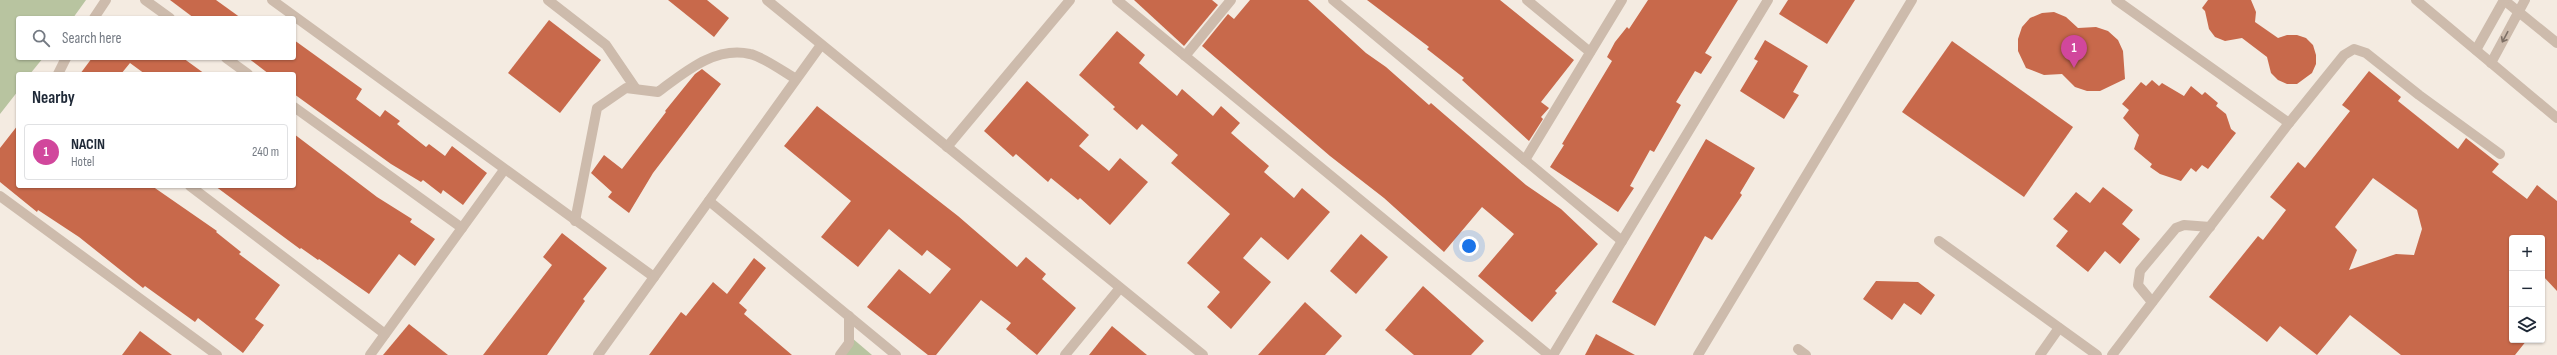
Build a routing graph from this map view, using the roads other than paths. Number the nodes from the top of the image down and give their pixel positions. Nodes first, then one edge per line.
1 (106, 0) edge
2 (145, 0) edge
3 (272, 0) edge
4 (548, 0) edge
5 (767, 0) edge
6 (1070, 0) edge
7 (1117, 0) edge
8 (1231, 0) edge
9 (1333, 0) edge
10 (1527, 0) edge
11 (1622, 0) edge
12 (1768, 0) edge
13 (1912, 0) edge
14 (2116, 0) edge
15 (2416, 0) edge
16 (2504, 0) edge
17 (2525, 0) edge
18 (562, 4) edge
19 (2519, 12) junction
20 (95, 16) edge
21 (167, 16) edge
22 (294, 16) edge
23 (296, 18) edge
24 (2557, 43) edge
25 (820, 45) junction
26 (2476, 50) junction
27 (1590, 52) junction
28 (1185, 56) junction
29 (65, 60) edge
30 (229, 60) edge
31 (2491, 63) junction
32 (59, 72) edge
33 (245, 72) edge
34 (796, 79) junction
35 (636, 89) junction
36 (296, 108) edge
37 (2557, 118) edge
38 (2289, 123) junction
39 (946, 147) junction
40 (2500, 154) dead end
41 (1525, 160) junction
42 (504, 170) junction
43 (193, 188) edge
44 (0, 196) edge
45 (709, 201) junction
46 (575, 221) junction
47 (2210, 227) junction
48 (462, 228) junction
49 (1939, 241) dead end
50 (1622, 242) junction
51 (654, 277) junction
52 (1120, 288) junction
53 (2152, 302) junction
54 (849, 316) junction
55 (2059, 328) junction
56 (385, 334) junction
57 (217, 355) edge
58 (370, 355) edge
59 (598, 355) edge
60 (840, 355) edge
61 (896, 355) edge
62 (1065, 355) edge
63 (1203, 355) edge
64 (1549, 355) edge
65 (1553, 355) edge
66 (1698, 355) edge
67 (2040, 355) edge
68 (2097, 355) edge
69 (2112, 355) edge

1 - 20 street
2 - 21 street
3 - 22 street
4 - 18 street
5 - 25 street
6 - 39 street
7 - 28 street
8 - 28 street
9 - 41 street
10 - 27 street
11 - 27 street
12 - 50 street
13 - 66 street
14 - 38 street
15 - 26 street
16 - 19 street
16 - 26 street
17 - 19 street
18 - 35 street
19 - 24 street
19 -> 31 street
23 - 42 street
25 - 34 street
25 - 39 street
26 - 31 street
27 - 41 street
28 - 64 street
29 - 32 street
30 - 33 street
31 - 37 street
34 - 35 street
34 - 45 street
35 - 46 street
36 - 48 street
38 - 40 street
38 - 47 street
39 - 52 street
41 - 50 street
42 - 46 street
42 - 48 street
43 - 56 street
44 - 57 street
45 - 51 street
45 - 54 street
46 - 51 street
47 - 53 street
47 - 53 street
48 - 56 street
49 - 55 street
50 - 65 street
51 - 59 street
52 - 62 street
52 - 63 street
53 - 69 street
54 - 60 street
54 - 61 street
55 - 67 street
55 - 68 street
56 - 58 street

